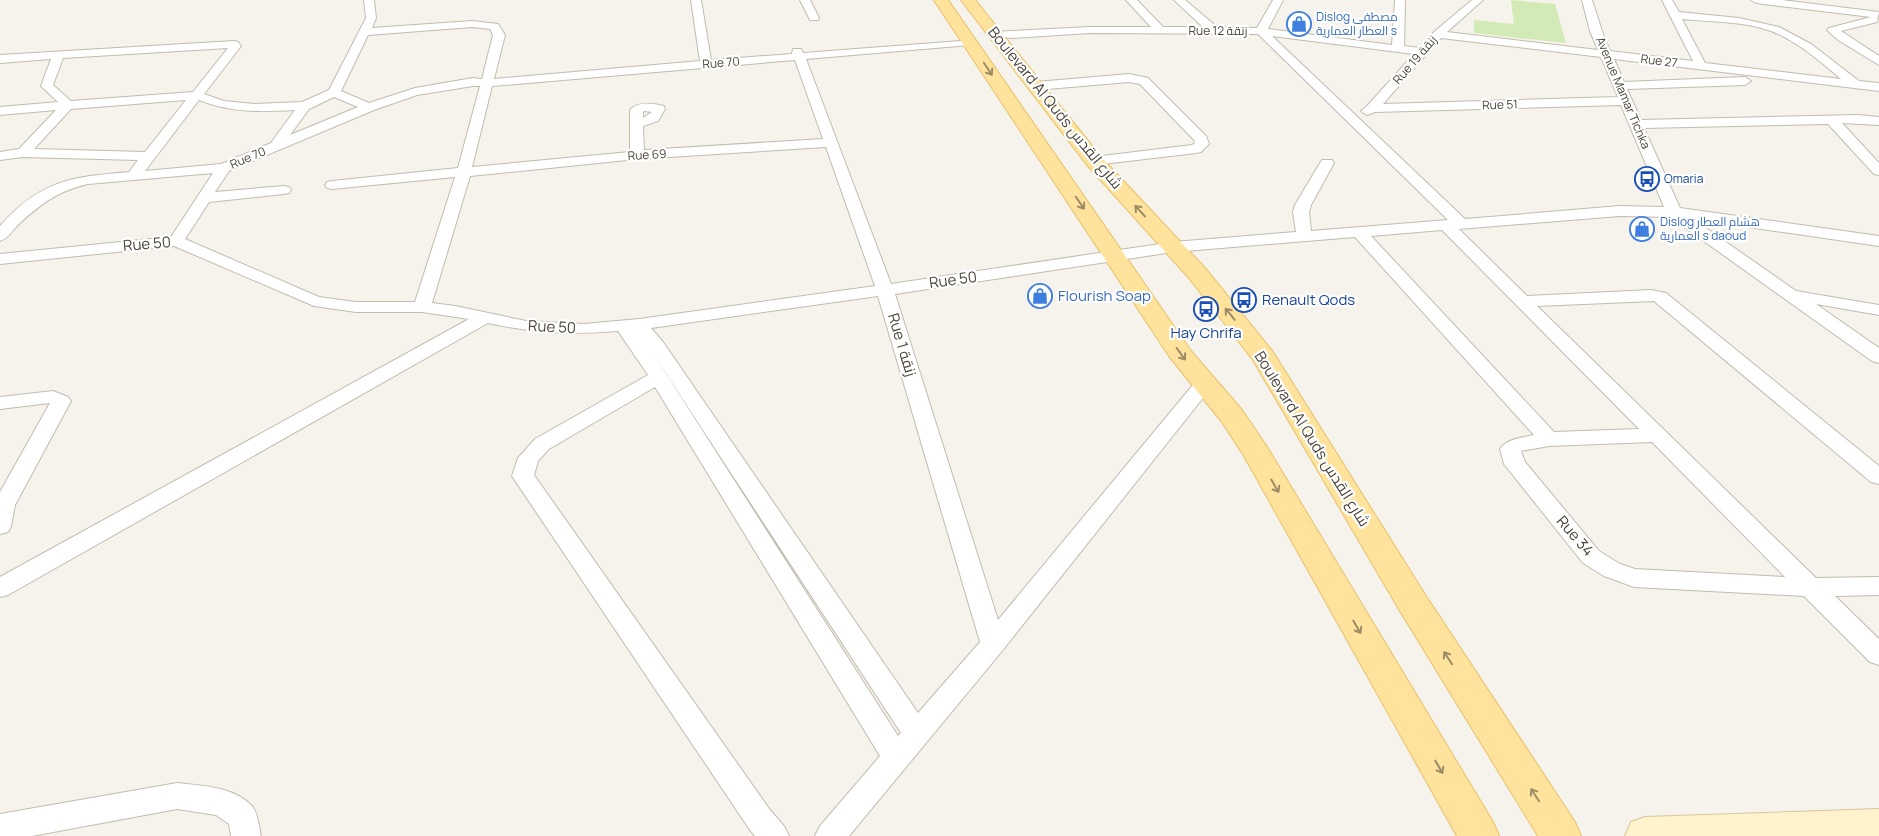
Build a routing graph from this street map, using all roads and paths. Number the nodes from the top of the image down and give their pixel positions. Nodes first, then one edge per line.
1 (369, 0) edge
2 (696, 0) edge
3 (805, 0) edge
4 (941, 0) edge
5 (968, 0) edge
6 (1131, 0) edge
7 (1179, 0) edge
8 (1278, 0) edge
9 (1400, 0) edge
10 (1478, 0) edge
11 (1587, 0) edge
12 (1667, 0) edge
13 (1756, 0) edge
14 (1675, 15) junction
15 (1879, 17) edge
16 (814, 18) dead end
17 (1161, 31) junction
18 (1214, 31) junction
19 (1261, 31) junction
20 (365, 32) junction
21 (1438, 34) junction
22 (1002, 36) junction
23 (967, 39) junction
24 (1398, 48) junction
25 (1424, 52) junction
26 (798, 54) junction
27 (58, 55) junction
28 (1606, 55) junction
29 (0, 58) edge
30 (706, 61) junction
31 (1879, 61) edge
32 (1701, 66) junction
33 (1806, 79) junction
34 (483, 81) junction
35 (1855, 84) junction
36 (1036, 86) junction
37 (1620, 86) junction
38 (1879, 87) edge
39 (335, 92) junction
40 (196, 95) junction
41 (1626, 101) junction
42 (68, 105) junction
43 (304, 106) junction
44 (369, 107) junction
45 (1373, 108) junction
46 (0, 111) edge
47 (1352, 119) junction
48 (1832, 120) junction
49 (1879, 121) edge
50 (637, 124) dead end
51 (1636, 124) junction
52 (831, 143) junction
53 (276, 146) junction
54 (23, 153) junction
55 (636, 155) junction
56 (0, 156) edge
57 (149, 156) junction
58 (1094, 161) junction
59 (1327, 163) dead end
60 (224, 168) junction
61 (1879, 171) edge
62 (464, 172) junction
63 (133, 176) junction
64 (332, 185) dead end
65 (284, 190) dead end
66 (204, 198) junction
67 (1674, 212) junction
68 (6, 222) edge
69 (1452, 223) junction
70 (1358, 231) junction
71 (1304, 235) junction
72 (0, 236) edge
73 (176, 241) junction
74 (1879, 242) edge
75 (1174, 247) junction
76 (1114, 256) junction
77 (0, 259) edge
78 (885, 290) junction
79 (1793, 296) junction
80 (1524, 301) junction
81 (422, 307) junction
82 (1879, 310) edge
83 (486, 317) junction
84 (631, 325) junction
85 (1879, 357) edge
86 (657, 378) junction
87 (1204, 384) junction
88 (0, 403) edge
89 (1657, 435) junction
90 (1549, 440) junction
91 (1879, 477) edge
92 (0, 526) edge
93 (1879, 586) edge
94 (1812, 587) junction
95 (0, 588) edge
96 (993, 644) junction
97 (1879, 655) edge
98 (916, 733) junction
99 (897, 758) junction
100 (0, 828) edge
101 (1879, 828) edge
102 (246, 836) edge
103 (774, 836) edge
104 (830, 836) edge
105 (1480, 836) edge
106 (1561, 836) edge
107 (1645, 836) edge

1 - 20 street
2 - 30 street
3 - 16 street
4 - 23 main road, Boulevard Al Quds شارع القدس
5 - 22 main road, Boulevard Al Quds شارع القدس
6 - 17 street
7 - 18 street
8 - 19 street
9 - 24 street
10 - 21 street, Rue 19 زنقة
11 - 28 street, Avenue Mamar Tichka
12 - 14 street
13 - 15 street
14 - 32 street
14 - 35 street
15 - 31 street
17 - 18 street, Rue 12 زنقة
17 - 22 street, Rue 12 زنقة
18 - 19 street, Rue 12 زنقة
19 - 24 street, Rue 12 زنقة
19 - 47 street
20 - 34 street
20 - 39 street
21 - 25 street, Rue 19 زنقة
21 - 28 street, Rue 27
22 - 36 main road, Boulevard Al Quds شارع القدس
23 - 26 street, Rue 70
23 -> 76 main road, Boulevard Al Quds شارع القدس
24 - 25 street, Rue 12 زنقة
25 - 45 street, Rue 19 زنقة
26 - 30 street, Rue 70
26 - 52 street, Rue 1 زنقة
27 - 29 street
27 - 40 street
27 - 42 street
28 - 32 street, Rue 27
28 - 37 street, Avenue Mamar Tichka
30 - 34 street, Rue 70
32 - 33 street, Rue 27
33 - 35 street, Rue 27
33 - 37 street
34 - 44 street, Rue 70
34 - 62 street
35 - 38 street, Rue 27
36 - 58 main road, Boulevard Al Quds شارع القدس
36 - 58 street
37 - 41 street, Avenue Mamar Tichka
39 - 43 street
39 - 44 street
40 - 42 street
40 - 43 street
40 - 57 street
41 - 45 street, Rue 51
41 - 51 street, Avenue Mamar Tichka
42 - 46 street
42 - 54 street
43 - 53 street
44 - 53 street, Rue 70
45 - 47 street, Rue 19 زنقة
47 - 69 street
48 - 49 street
48 - 51 street
48 - 61 street
50 - 55 street
51 - 67 street, Avenue Mamar Tichka
52 - 55 street, Rue 69
52 - 78 street, Rue 1 زنقة
53 - 60 street, Rue 70
54 - 56 street
54 - 57 street
55 - 62 street, Rue 69
57 - 63 street
75 -> 58 main road, Boulevard Al Quds شارع القدس
59 - 71 street
60 - 63 street, Rue 70
60 - 66 street
62 - 64 street, Rue 69
62 - 81 street
63 - 68 street, Rue 70
65 - 66 street
66 - 73 street
67 - 69 street, Rue 50
67 - 74 street, Rue 50
67 - 79 street
68 - 72 street, Rue 70
69 - 70 street, Rue 50
69 - 80 street
70 - 71 street, Rue 50
70 - 90 street
71 - 75 street, Rue 50
73 - 77 street, Rue 50
73 - 81 street, Rue 50
75 - 76 street, Rue 50
106 -> 75 main road, Boulevard Al Quds شارع القدس
76 - 78 street, Rue 50
76 -> 87 main road, Boulevard Al Quds شارع القدس
78 - 84 street, Rue 50
78 - 96 street, Rue 1 زنقة
79 - 82 street
79 - 85 street
80 - 89 street
80 - 91 street
81 - 83 street, Rue 50
83 - 84 street, Rue 50
83 - 95 street
84 - 86 street
84 - 98 street
86 - 99 street
86 - 103 street
87 - 96 street
87 -> 105 main road, Boulevard Al Quds شارع القدس
88 - 92 street
89 - 90 street, Rue 34
89 - 94 street
90 - 94 street, Rue 34
93 - 94 street, Rue 34
94 - 97 street
96 - 98 street
98 - 99 street
99 - 104 street
100 - 102 street
101 - 107 street

